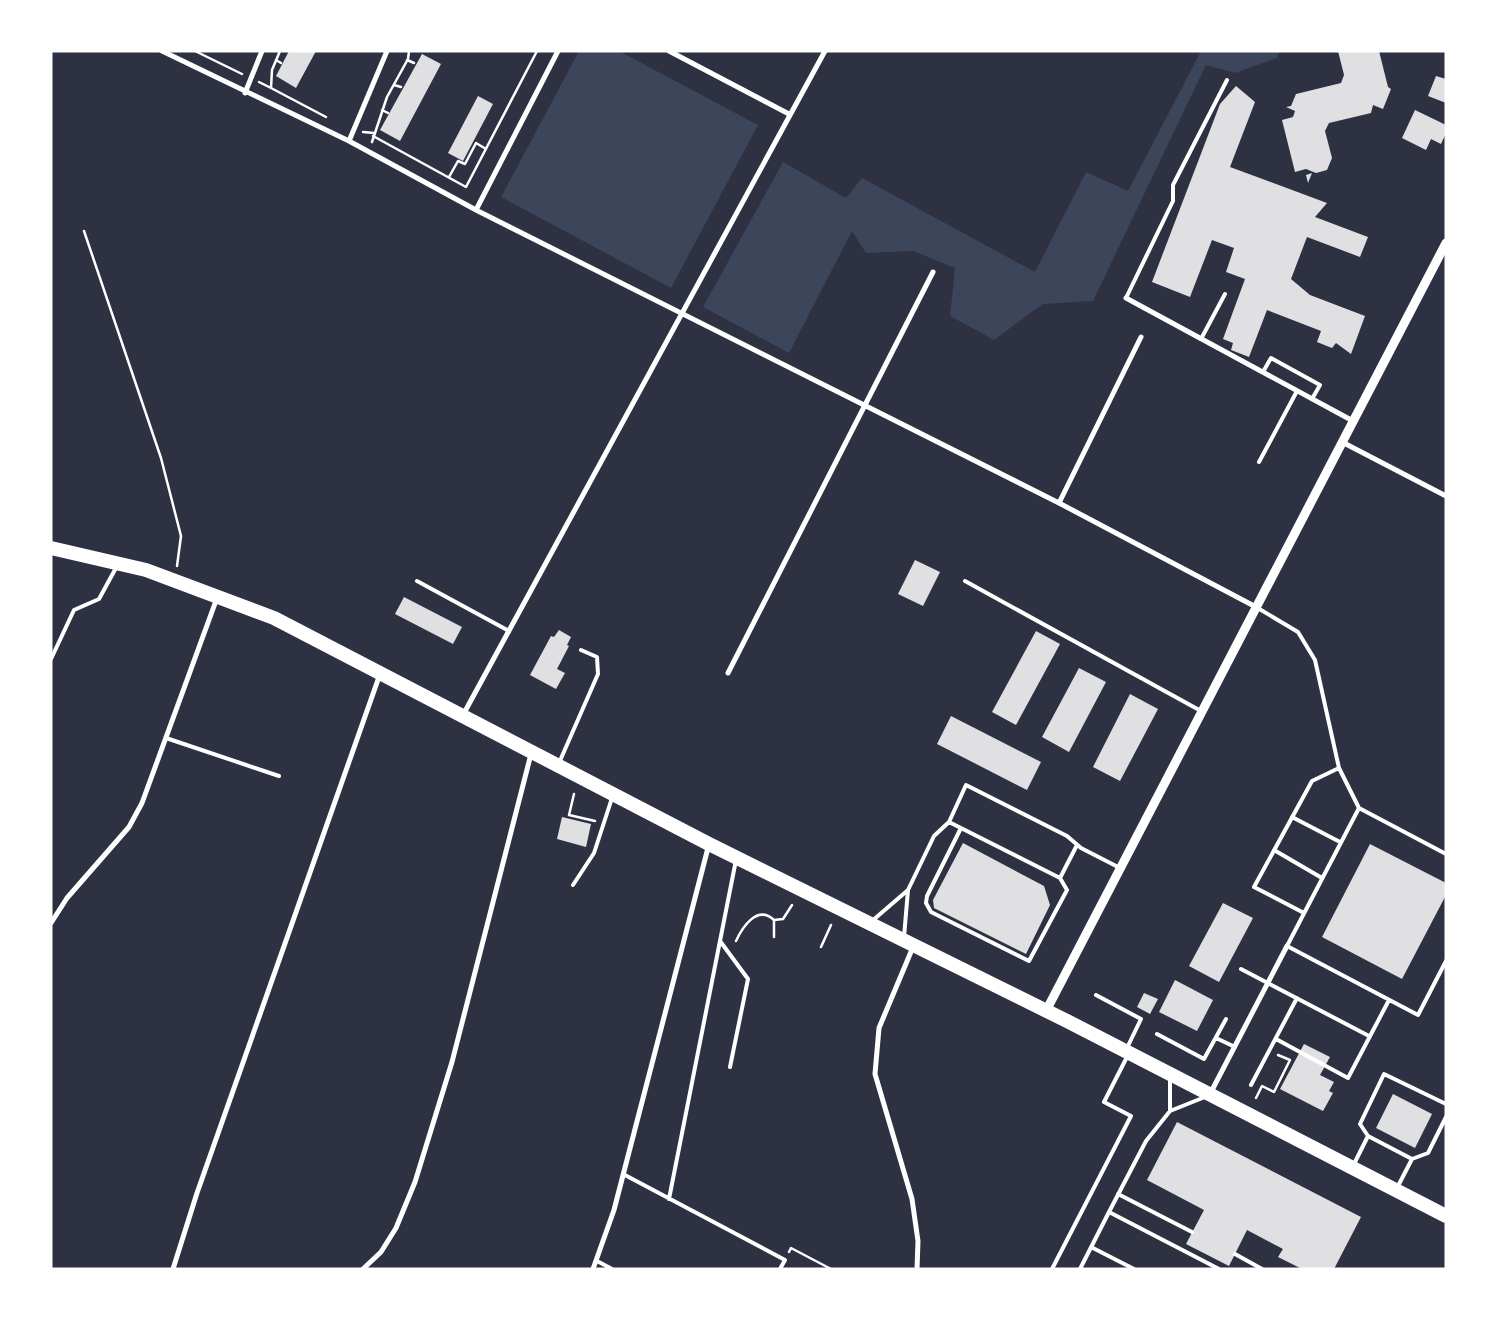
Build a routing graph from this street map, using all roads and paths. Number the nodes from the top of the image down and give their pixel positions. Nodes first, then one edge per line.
1 (195, 51) edge
2 (262, 51) edge
3 (280, 51) edge
4 (387, 51) edge
5 (409, 51) edge
6 (537, 51) edge
7 (558, 51) edge
8 (669, 51) edge
9 (824, 51) edge
10 (166, 52) edge
11 (276, 60) junction
12 (407, 60) junction
13 (282, 63) dead end
14 (414, 63) dead end
15 (251, 78) junction
16 (1227, 80) dead end
17 (394, 84) junction
18 (401, 87) dead end
19 (271, 88) junction
20 (244, 93) junction
21 (382, 110) junction
22 (388, 113) dead end
23 (788, 114) junction
24 (328, 119) dead end
25 (373, 136) junction
26 (348, 141) junction
27 (486, 149) junction
28 (370, 152) junction
29 (449, 178) junction
30 (476, 210) junction
31 (84, 231) dead end
32 (1446, 243) edge
33 (934, 272) dead end
34 (1225, 294) dead end
35 (1126, 298) joint
36 (683, 314) junction
37 (1141, 337) dead end
38 (1201, 339) junction
39 (1263, 372) junction
40 (1297, 391) junction
41 (1312, 399) junction
42 (865, 407) junction
43 (1353, 421) junction
44 (1342, 442) junction
45 (1259, 462) dead end
46 (1446, 496) edge
47 (1059, 504) junction
48 (51, 548) edge
49 (119, 562) junction
50 (175, 580) junction
51 (417, 581) dead end
52 (965, 581) dead end
53 (218, 595) junction
54 (1256, 607) junction
55 (509, 631) junction
56 (581, 650) dead end
57 (51, 659) edge
58 (381, 673) junction
59 (728, 673) dead end
60 (1202, 711) junction
61 (462, 715) junction
62 (166, 738) junction
63 (532, 751) junction
64 (558, 765) junction
65 (1339, 768) junction
66 (280, 776) dead end
67 (613, 793) junction
68 (574, 794) dead end
69 (1358, 808) junction
70 (1292, 817) junction
71 (949, 822) junction
72 (604, 824) junction
73 (961, 828) junction
74 (1340, 842) junction
75 (709, 844) junction
76 (1077, 845) junction
77 (1274, 850) junction
78 (1446, 854) edge
79 (737, 858) junction
80 (1120, 868) junction
81 (1060, 878) junction
82 (1322, 878) junction
83 (573, 885) dead end
84 (908, 890) junction
85 (792, 905) dead end
86 (1304, 913) junction
87 (774, 920) junction
88 (51, 923) edge
89 (868, 924) junction
90 (831, 925) dead end
91 (774, 937) dead end
92 (720, 942) junction
93 (736, 942) dead end
94 (909, 944) junction
95 (1287, 946) junction
96 (821, 947) dead end
97 (1446, 961) edge
98 (1241, 969) dead end
99 (1268, 983) junction
100 (1096, 995) dead end
101 (1297, 998) junction
102 (1389, 1000) junction
103 (1046, 1011) junction
104 (1226, 1019) dead end
105 (1157, 1034) dead end
106 (1369, 1036) junction
107 (1216, 1038) junction
108 (1276, 1038) junction
109 (1234, 1046) junction
110 (1127, 1052) junction
111 (1278, 1055) dead end
112 (730, 1067) dead end
113 (1170, 1074) junction
114 (1252, 1085) dead end
115 (1210, 1095) junction
116 (1256, 1098) dead end
117 (1446, 1104) edge
118 (1170, 1111) junction
119 (1446, 1117) edge
120 (1368, 1136) junction
121 (1412, 1159) junction
122 (1352, 1168) junction
123 (623, 1174) junction
124 (1396, 1190) junction
125 (1118, 1194) junction
126 (669, 1198) junction
127 (1109, 1212) junction
128 (1445, 1213) edge
129 (1192, 1232) dead end
130 (1091, 1247) junction
131 (1234, 1254) dead end
132 (785, 1260) junction
133 (597, 1261) junction
134 (173, 1269) edge
135 (363, 1269) edge
136 (593, 1269) edge
137 (612, 1269) edge
138 (780, 1269) edge
139 (831, 1269) edge
140 (918, 1269) edge
141 (1052, 1269) edge
142 (1080, 1269) edge
143 (1134, 1269) edge
144 (1219, 1269) edge
145 (1262, 1269) edge

1 - 15 path
2 - 15 street
3 - 11 path
4 - 26 street
5 - 12 path
6 - 27 path
7 - 30 street
8 - 23 street
9 - 23 street
10 - 20 street
11 - 13 path
11 - 19 path
12 - 14 path
12 - 17 path
15 - 19 path
15 - 20 street
16 - 35 lane
17 - 18 path
17 - 21 path
19 - 24 path
20 - 26 street
21 - 22 path
21 - 25 path
23 - 36 street
25 - 28 path
25 - 29 path
26 - 28 street
27 - 29 path
27 - 29 path
28 - 30 street
30 - 36 street
31 - 50 path
32 - 43 street
33 - 42 street
34 - 38 lane
35 - 38 street
36 - 42 street
36 - 55 street
37 - 47 street
38 - 39 street
39 - 40 street
39 - 41 lane
40 - 41 street
40 - 45 lane
41 - 43 street
42 - 47 street
42 - 59 street
43 - 44 street
44 - 46 street
44 - 54 street
47 - 54 street
48 - 49 highway
49 - 50 highway
49 - 57 lane
50 - 53 highway
51 - 55 lane
52 - 60 lane
53 - 58 highway
53 - 62 street
54 - 60 street
54 - 65 lane
55 - 61 street
56 - 64 lane
58 - 61 highway
58 - 134 street
60 - 80 street
61 - 63 highway
62 - 66 lane
62 - 88 street
63 - 64 highway
63 - 135 street
64 - 67 highway
65 - 69 lane
65 - 70 lane
67 - 72 lane
67 - 75 highway
68 - 72 path
69 - 74 lane
69 - 78 lane
70 - 74 lane
70 - 77 lane
71 - 73 lane
71 - 76 lane
71 - 84 lane
72 - 83 lane
73 - 81 lane
73 - 81 lane
74 - 82 lane
75 - 79 highway
75 - 123 street
76 - 80 lane
76 - 81 lane
77 - 82 lane
77 - 86 lane
79 - 89 highway
79 - 92 lane
80 - 103 street
82 - 86 lane
84 - 89 lane
84 - 94 lane
85 - 87 path
86 - 95 lane
87 - 91 path
87 - 93 path
89 - 94 highway
90 - 96 path
92 - 112 lane
92 - 126 lane
94 - 103 highway
94 - 140 street
95 - 99 street
95 - 102 lane
97 - 102 lane
98 - 99 lane
99 - 101 lane
99 - 109 street
100 - 110 lane
101 - 106 lane
101 - 108 lane
102 - 106 lane
103 - 110 highway
104 - 107 lane
105 - 107 lane
106 - 108 lane
107 - 109 lane
108 - 114 lane
109 - 115 street
110 - 113 highway
110 - 141 lane
111 - 116 path
113 - 115 highway
113 - 118 lane
115 - 118 lane
115 - 122 highway
117 - 120 lane
118 - 125 lane
119 - 121 lane
120 - 121 lane
120 - 122 lane
121 - 124 lane
122 - 124 highway
123 - 126 lane
123 - 133 street
124 - 128 highway
125 - 127 lane
125 - 129 lane
126 - 132 lane
127 - 130 lane
127 - 144 lane
130 - 142 lane
130 - 143 lane
131 - 145 lane
132 - 138 lane
132 - 139 path
133 - 136 street
133 - 137 lane

